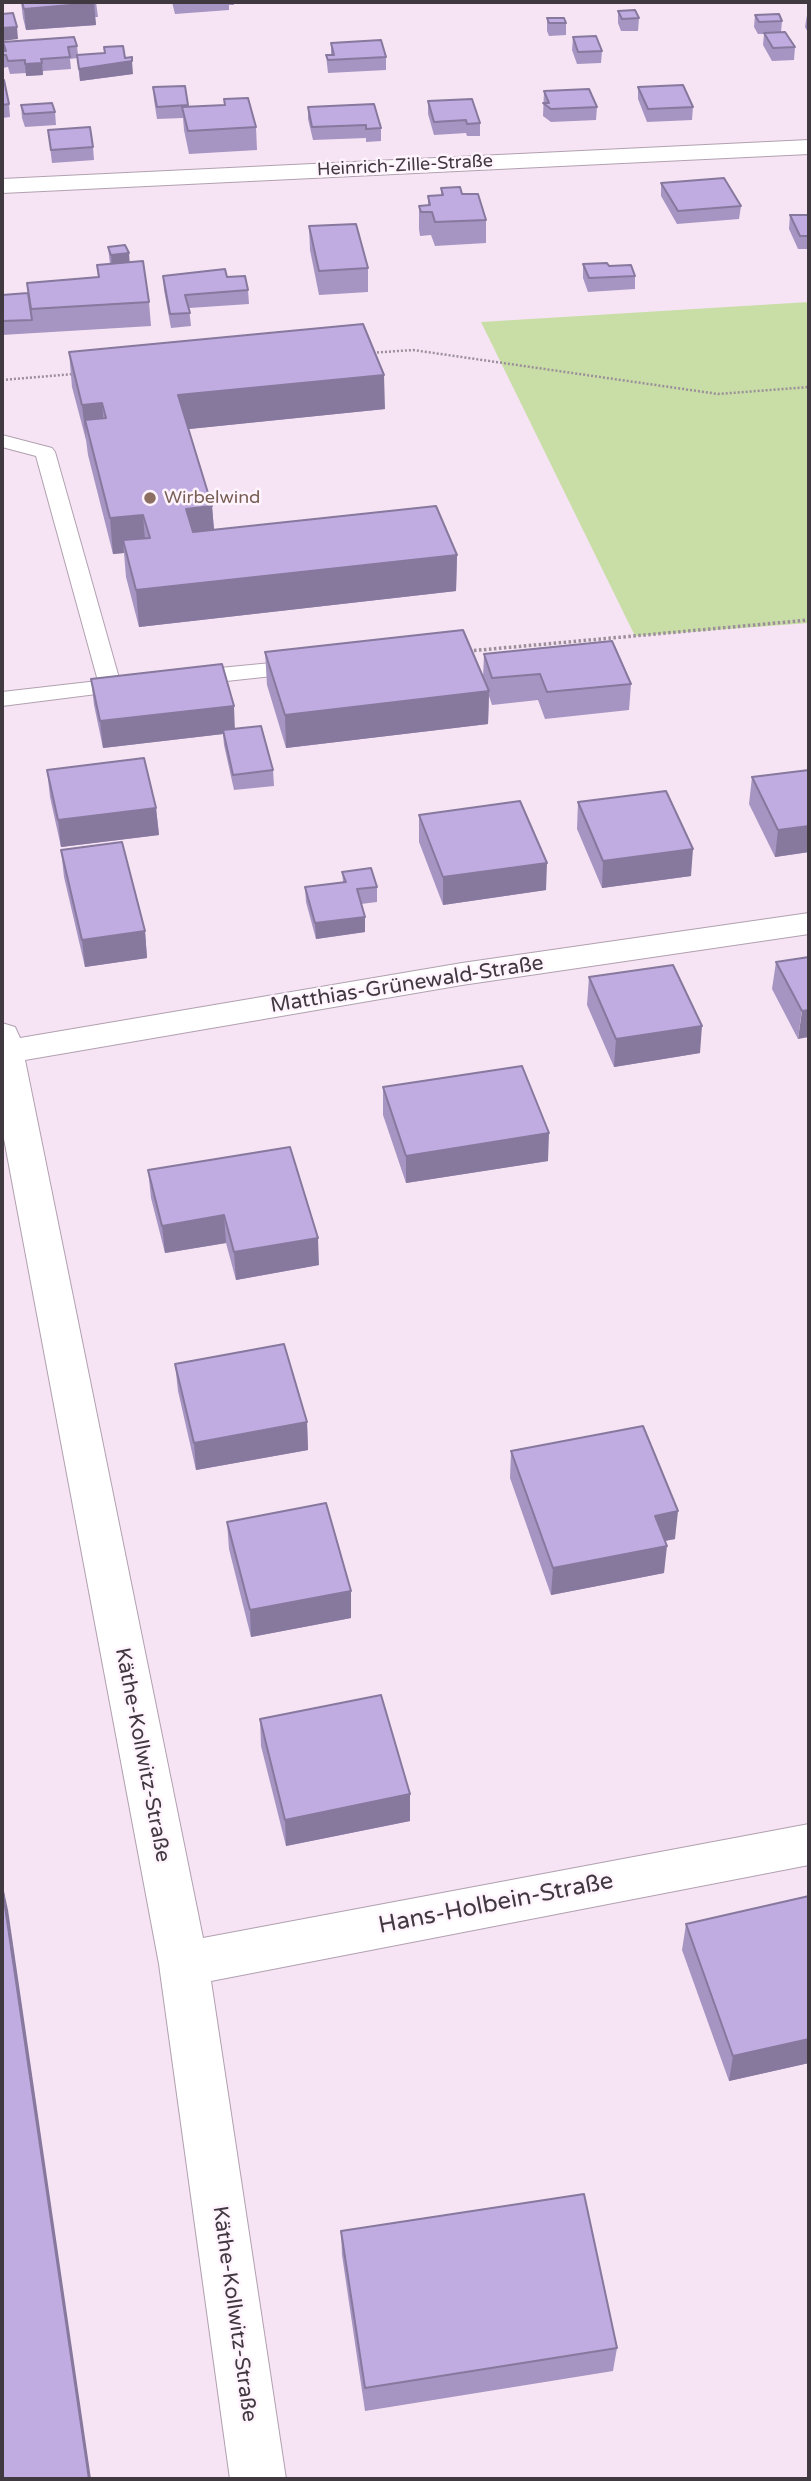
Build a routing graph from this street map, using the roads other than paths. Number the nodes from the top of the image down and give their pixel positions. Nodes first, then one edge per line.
1 (809, 147) edge
2 (2, 186) edge
3 (2, 441) edge
4 (328, 665) edge
5 (110, 685) junction
6 (2, 699) edge
7 (809, 923) edge
8 (4, 1043) edge
9 (809, 1844) edge
10 (184, 1964) junction
11 (258, 2479) edge

1 - 2 street, Heinrich-Zille-Straße
3 - 5 lane
4 - 5 lane
5 - 6 lane
7 - 8 street, Matthias-Grünewald-Straße
8 - 10 street, Käthe-Kollwitz-Straße
9 - 10 street, Hans-Holbein-Straße
10 - 11 street, Käthe-Kollwitz-Straße

